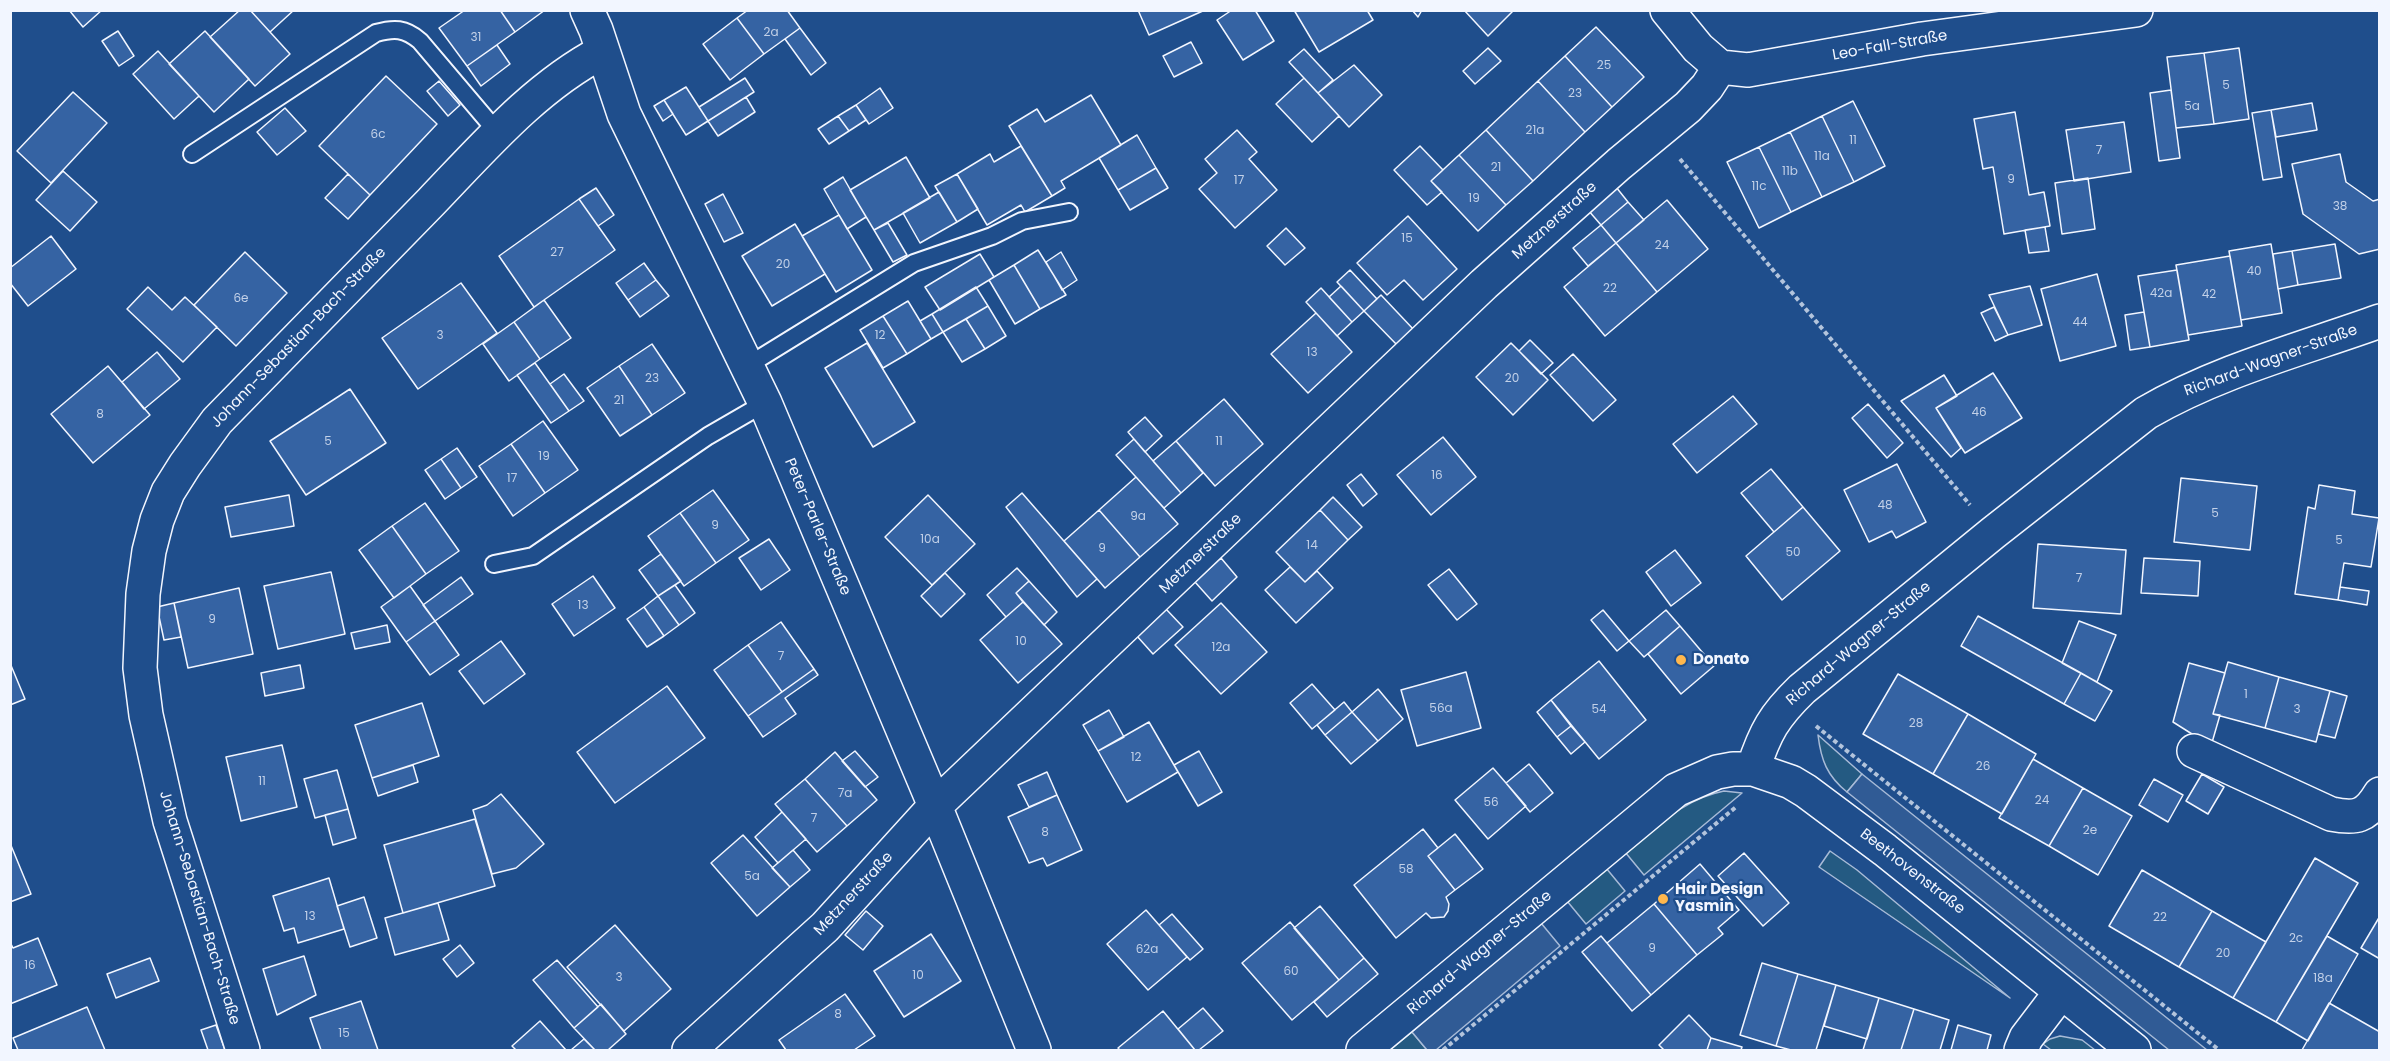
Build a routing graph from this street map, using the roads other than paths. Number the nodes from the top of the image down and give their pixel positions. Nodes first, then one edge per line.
1 (1667, 10) edge
2 (2136, 10) edge
3 (600, 26) edge
4 (1720, 66) junction
5 (498, 133) junction
6 (192, 154) dead end
7 (1069, 212) dead end
8 (2379, 321) edge
9 (747, 366) junction
10 (765, 403) junction
11 (494, 564) dead end
12 (2194, 751) dead end
13 (1763, 772) junction
14 (2379, 794) edge
15 (935, 806) junction
16 (2061, 992) junction
17 (243, 1050) edge
18 (689, 1050) edge
19 (1034, 1050) edge
20 (1363, 1050) edge
21 (2021, 1050) edge
22 (2134, 1050) edge

1 - 4 street
2 - 4 street, Leo-Fall-Straße
3 - 5 street, Johann-Sebastian-Bach-Straße
3 - 9 street, Peter-Parler-Straße
4 - 15 street, Metznerstraße
5 - 6 lane
5 - 17 street, Johann-Sebastian-Bach-Straße
7 - 9 lane
8 - 13 street, Richard-Wagner-Straße
9 - 10 street, Peter-Parler-Straße
10 - 11 lane
10 - 15 street, Peter-Parler-Straße
12 - 14 street
13 - 16 street, Beethovenstraße
13 - 20 street, Richard-Wagner-Straße
15 - 18 street, Metznerstraße
15 - 19 street, Peter-Parler-Straße
16 - 21 street
16 - 22 street, Beethovenstraße

